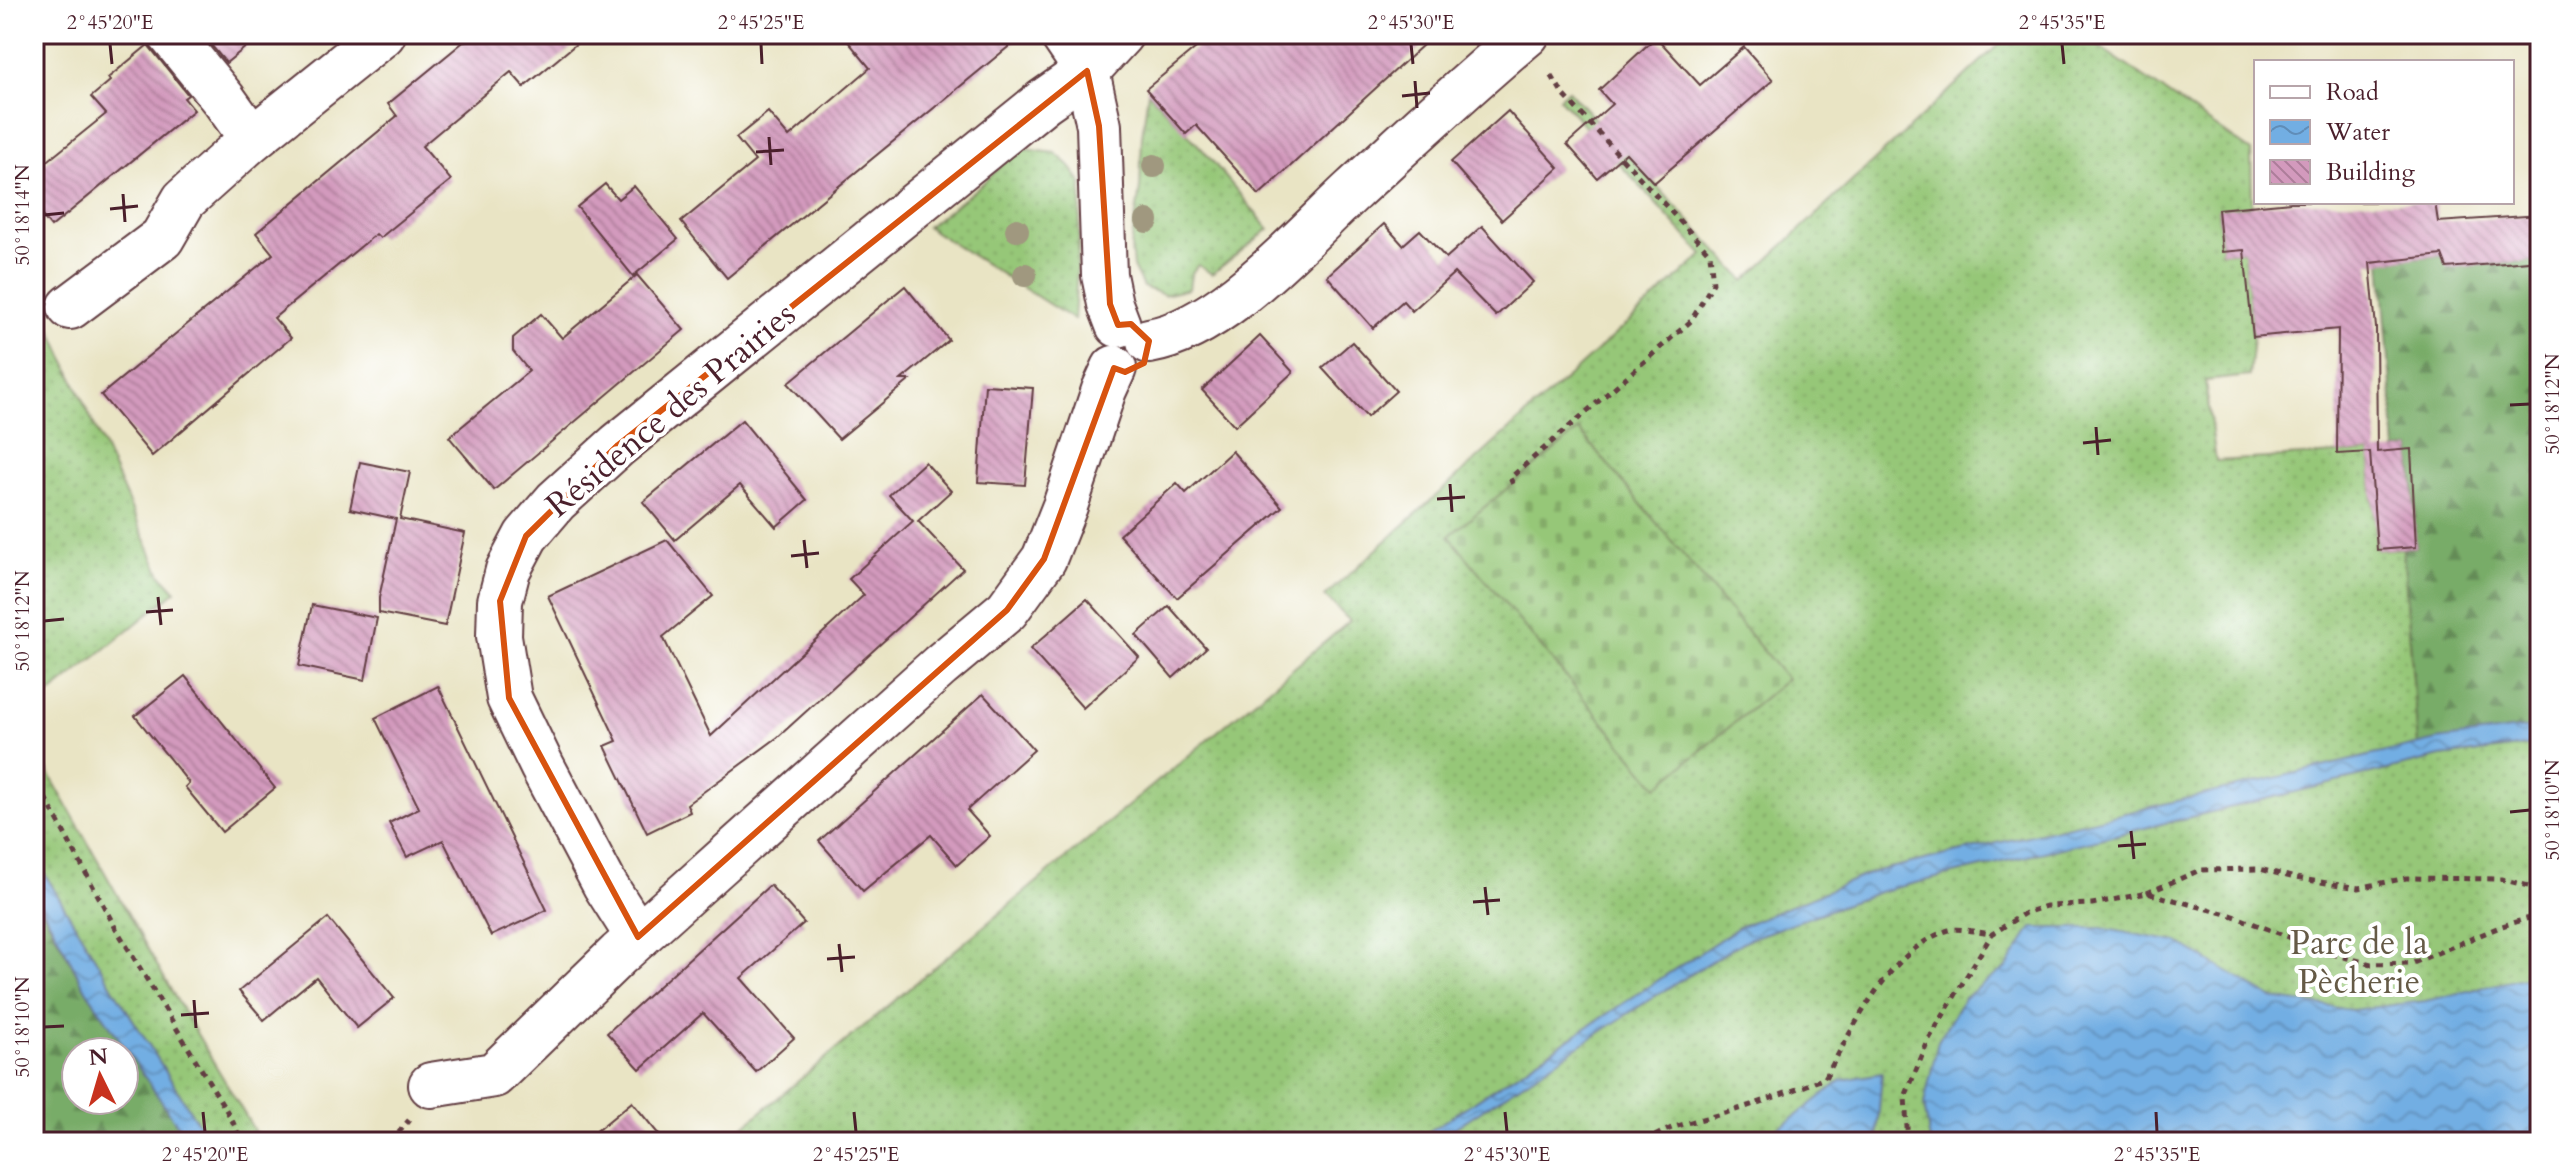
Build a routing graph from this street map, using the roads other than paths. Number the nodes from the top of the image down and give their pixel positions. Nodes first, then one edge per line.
1 (170, 34) edge
2 (383, 34) edge
3 (1062, 34) edge
4 (1121, 34) edge
5 (1527, 34) edge
6 (1087, 71) junction
7 (252, 139) junction
8 (70, 307) dead end
9 (1133, 333) junction
10 (638, 937) junction
11 (431, 1085) dead end

1 - 7 street
2 - 7 street
3 - 6 street
4 - 6 street, Résidence des Prairies
5 - 9 street
6 - 9 street
6 - 10 street, Résidence des Prairies
7 - 8 street
9 - 10 street
10 - 11 street

